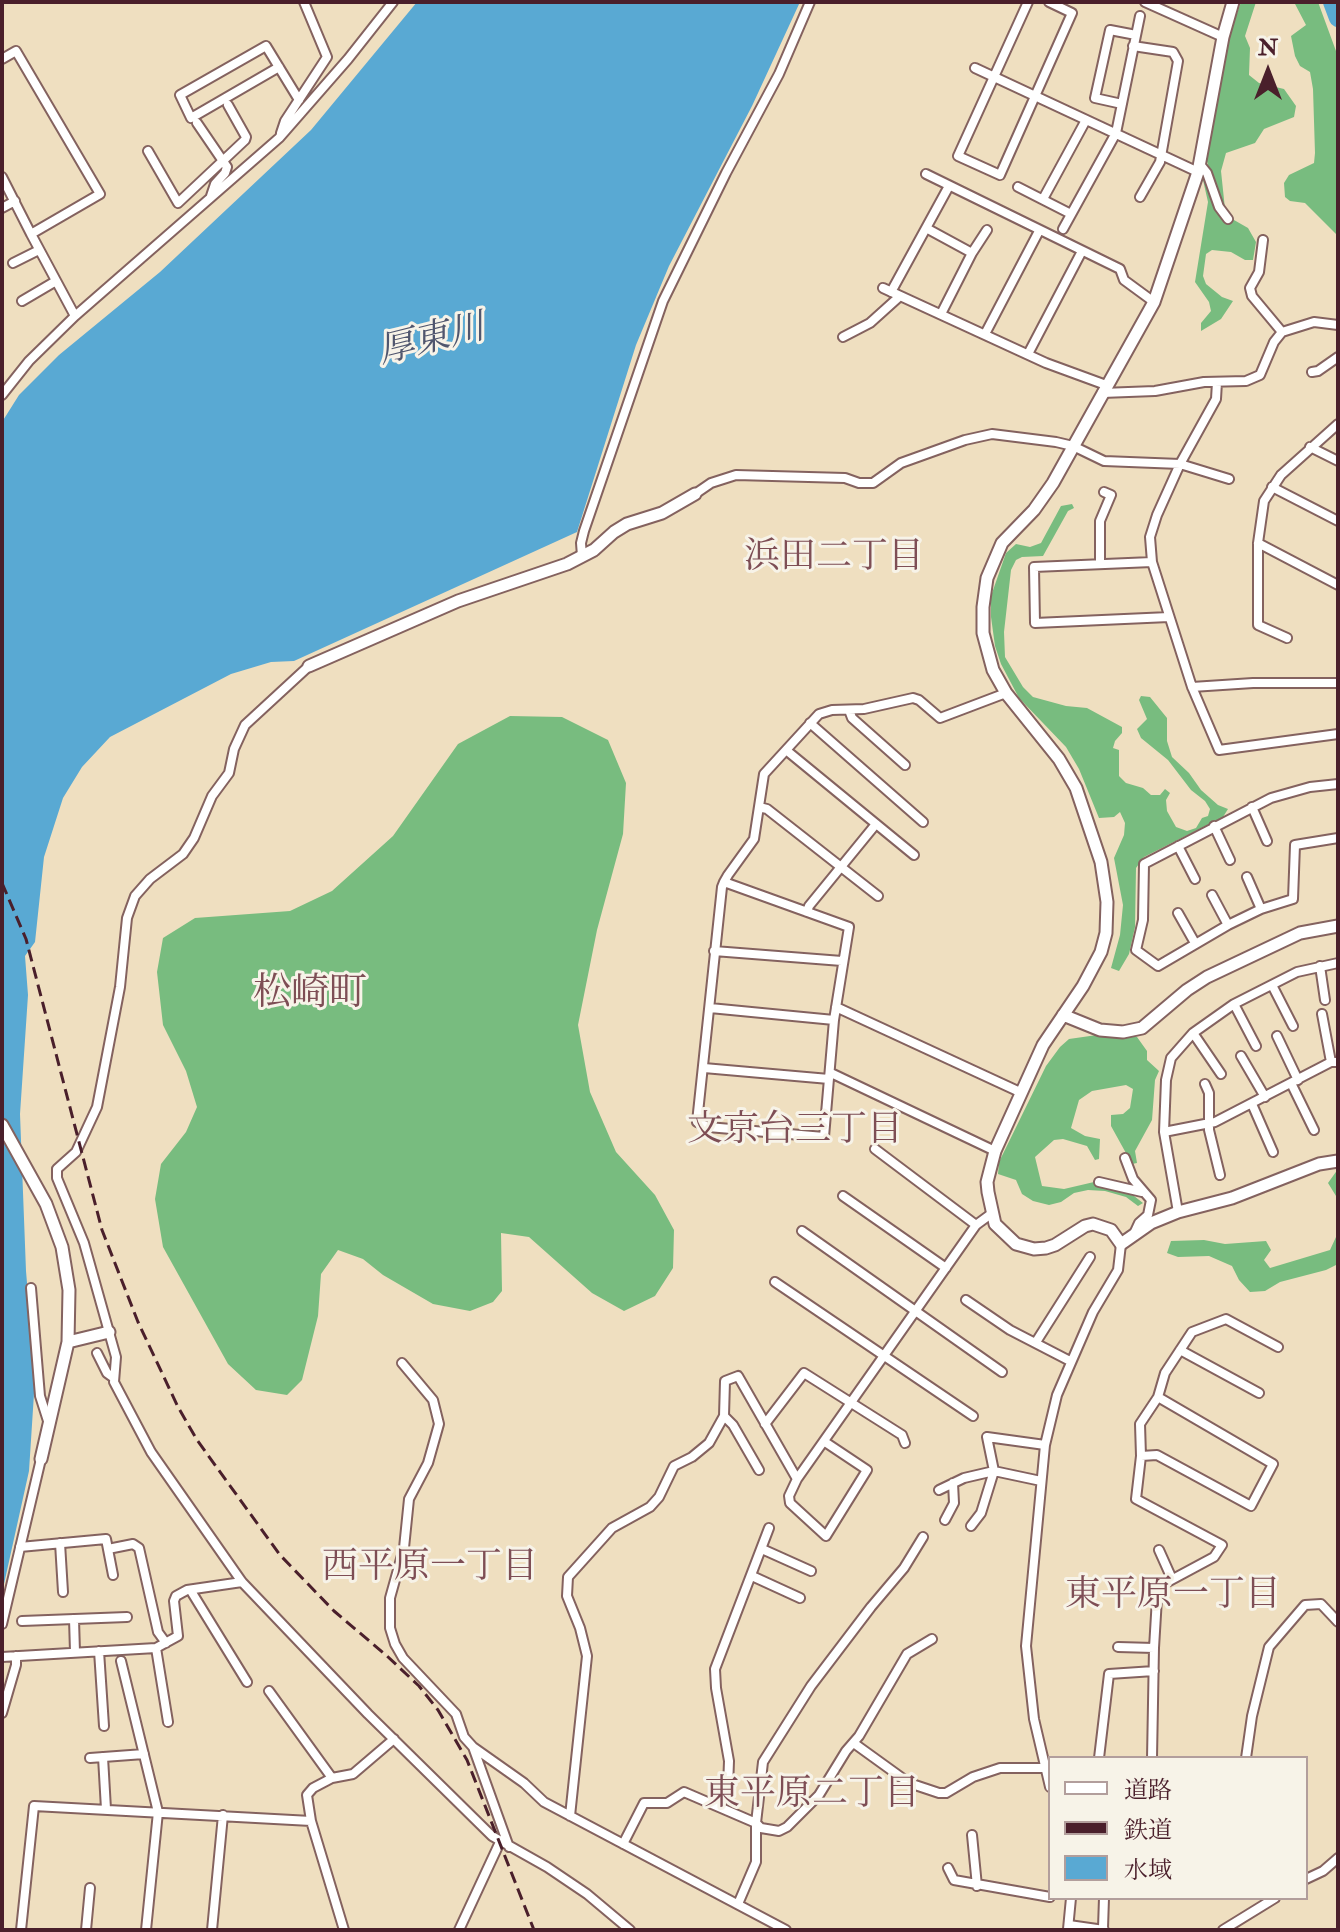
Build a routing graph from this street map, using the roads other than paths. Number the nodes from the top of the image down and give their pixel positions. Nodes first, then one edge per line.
1 (304, 2) edge
2 (393, 2) edge
3 (810, 2) edge
4 (1028, 2) edge
5 (1049, 2) edge
6 (1145, 2) edge
7 (1233, 2) edge
8 (1140, 16) dead end
9 (1136, 35) junction
10 (1223, 37) junction
11 (1133, 46) junction
12 (2, 59) edge
13 (279, 67) junction
14 (975, 68) dead end
15 (994, 77) junction
16 (1035, 96) junction
17 (299, 100) junction
18 (1122, 104) junction
19 (228, 105) dead end
20 (1086, 120) junction
21 (197, 123) dead end
22 (1116, 133) junction
23 (279, 138) junction
24 (148, 151) dead end
25 (1160, 154) junction
26 (223, 162) junction
27 (1199, 168) junction
28 (926, 174) dead end
29 (2, 177) edge
30 (949, 186) junction
31 (1018, 187) dead end
32 (1140, 197) dead end
33 (211, 198) junction
34 (1043, 199) junction
35 (15, 201) junction
36 (2, 208) edge
37 (1071, 214) junction
38 (1228, 219) dead end
39 (926, 228) junction
40 (1063, 229) dead end
41 (987, 230) dead end
42 (1039, 231) junction
43 (31, 234) junction
44 (1263, 240) dead end
45 (39, 250) junction
46 (1082, 251) junction
47 (972, 253) junction
48 (13, 263) dead end
49 (56, 281) junction
50 (891, 292) junction
51 (22, 301) dead end
52 (1154, 302) junction
53 (941, 314) junction
54 (75, 316) junction
55 (1338, 325) edge
56 (1282, 332) junction
57 (985, 334) junction
58 (843, 337) dead end
59 (1028, 354) junction
60 (1338, 357) edge
61 (1312, 372) dead end
62 (1217, 382) junction
63 (1104, 389) junction
64 (2, 395) edge
65 (1338, 424) edge
66 (1073, 446) junction
67 (1310, 447) junction
68 (1338, 461) edge
69 (1180, 464) junction
70 (1229, 479) dead end
71 (1272, 487) junction
72 (1104, 492) dead end
73 (695, 494) joint
74 (1338, 521) edge
75 (1258, 543) junction
76 (582, 556) junction
77 (1152, 562) junction
78 (1100, 564) junction
79 (1338, 585) edge
80 (1169, 617) junction
81 (1287, 638) dead end
82 (309, 666) joint
83 (1338, 683) edge
84 (1192, 687) junction
85 (1006, 693) junction
86 (849, 710) junction
87 (810, 723) junction
88 (1338, 734) edge
89 (786, 750) junction
90 (905, 765) dead end
91 (1338, 784) edge
92 (759, 807) junction
93 (1252, 807) junction
94 (923, 822) dead end
95 (876, 824) junction
96 (1214, 826) junction
97 (1338, 838) edge
98 (1267, 841) dead end
99 (1178, 846) junction
100 (914, 855) dead end
101 (1230, 860) dead end
102 (841, 867) junction
103 (1247, 877) dead end
104 (1195, 879) dead end
105 (724, 882) junction
106 (1212, 895) dead end
107 (878, 896) dead end
108 (1261, 909) junction
109 (807, 912) junction
110 (1178, 913) dead end
111 (1228, 925) junction
112 (1338, 926) edge
113 (1195, 943) junction
114 (714, 951) junction
115 (842, 961) junction
116 (1338, 963) edge
117 (1320, 966) junction
118 (1272, 985) junction
119 (1325, 1000) dead end
120 (1234, 1004) junction
121 (836, 1007) junction
122 (710, 1008) junction
123 (1322, 1014) dead end
124 (1063, 1015) junction
125 (834, 1020) junction
126 (1293, 1026) dead end
127 (1193, 1033) junction
128 (1277, 1036) dead end
129 (1256, 1046) dead end
130 (1241, 1056) dead end
131 (1334, 1062) edge
132 (704, 1068) junction
133 (1221, 1074) dead end
134 (830, 1076) junction
135 (1295, 1081) junction
136 (1205, 1084) dead end
137 (1022, 1093) junction
138 (1265, 1097) junction
139 (1252, 1104) junction
140 (2, 1125) edge
141 (1209, 1125) junction
142 (1314, 1130) dead end
143 (1164, 1132) junction
144 (875, 1149) dead end
145 (995, 1151) junction
146 (1273, 1152) dead end
147 (1125, 1158) dead end
148 (1338, 1161) edge
149 (1220, 1175) dead end
150 (1099, 1182) dead end
151 (1142, 1192) junction
152 (843, 1196) dead end
153 (1178, 1212) junction
154 (991, 1214) junction
155 (976, 1225) junction
156 (802, 1231) dead end
157 (1133, 1237) junction
158 (1121, 1244) junction
159 (1090, 1257) dead end
160 (946, 1268) junction
161 (775, 1282) dead end
162 (31, 1288) dead end
163 (966, 1300) dead end
164 (916, 1311) junction
165 (109, 1332) junction
166 (68, 1342) junction
167 (1036, 1342) junction
168 (1278, 1347) dead end
169 (1180, 1350) junction
170 (97, 1353) dead end
171 (885, 1356) junction
172 (1070, 1361) junction
173 (402, 1363) dead end
174 (1002, 1372) dead end
175 (114, 1378) junction
176 (1259, 1393) dead end
177 (1158, 1397) junction
178 (852, 1403) junction
179 (724, 1416) junction
180 (973, 1416) dead end
181 (48, 1421) junction
182 (765, 1424) junction
183 (825, 1442) junction
184 (905, 1443) dead end
185 (1045, 1445) junction
186 (1141, 1456) junction
187 (41, 1459) joint
188 (759, 1470) dead end
189 (994, 1471) junction
190 (797, 1479) junction
191 (1041, 1481) junction
192 (953, 1483) junction
193 (939, 1490) dead end
194 (945, 1520) dead end
195 (971, 1526) dead end
196 (769, 1528) dead end
197 (923, 1537) dead end
198 (60, 1543) junction
199 (20, 1547) junction
200 (108, 1549) junction
201 (762, 1549) junction
202 (1159, 1550) dead end
203 (811, 1571) dead end
204 (113, 1575) dead end
205 (752, 1576) junction
206 (1172, 1579) junction
207 (242, 1582) junction
208 (191, 1591) junction
209 (63, 1592) dead end
210 (800, 1598) dead end
211 (127, 1617) dead end
212 (74, 1619) junction
213 (22, 1621) dead end
214 (1338, 1622) edge
215 (2, 1624) edge
216 (932, 1639) dead end
217 (166, 1643) junction
218 (1118, 1647) dead end
219 (156, 1648) junction
220 (1154, 1648) junction
221 (99, 1651) junction
222 (75, 1652) junction
223 (16, 1656) junction
224 (2, 1657) edge
225 (121, 1661) dead end
226 (1154, 1671) junction
227 (247, 1682) dead end
228 (269, 1691) dead end
229 (2, 1713) edge
230 (168, 1722) dead end
231 (104, 1726) dead end
232 (394, 1739) junction
233 (855, 1744) junction
234 (473, 1747) junction
235 (144, 1754) junction
236 (1099, 1756) edge
237 (1152, 1756) edge
238 (1246, 1756) edge
239 (103, 1757) junction
240 (90, 1758) dead end
241 (1046, 1768) junction
242 (1048, 1777) edge
243 (332, 1778) junction
244 (720, 1807) junction
245 (106, 1809) junction
246 (158, 1812) junction
247 (223, 1815) junction
248 (570, 1816) junction
249 (311, 1821) junction
250 (756, 1823) junction
251 (972, 1835) dead end
252 (500, 1842) junction
253 (623, 1844) junction
254 (509, 1847) junction
255 (1338, 1858) edge
256 (948, 1868) dead end
257 (1308, 1878) edge
258 (977, 1886) junction
259 (90, 1888) dead end
260 (1048, 1897) edge
261 (1071, 1900) edge
262 (1104, 1900) edge
263 (1272, 1900) edge
264 (738, 1904) junction
265 (1069, 1927) edge
266 (1104, 1929) edge
267 (1228, 1929) edge
268 (21, 1930) edge
269 (86, 1930) edge
270 (146, 1930) edge
271 (212, 1930) edge
272 (344, 1930) edge
273 (459, 1930) edge
274 (630, 1930) edge
275 (786, 1930) edge

1 - 17 street
2 - 23 street
3 - 76 street
4 - 15 street
5 - 16 street
6 - 10 street
7 - 10 street
8 - 9 street
9 - 11 street
9 - 18 street
10 - 27 street
11 - 18 street
11 - 25 street
12 - 43 street
13 - 13 street
13 - 17 street
14 - 15 street
15 - 16 street
15 - 16 street
16 - 20 street
17 - 23 street
18 - 22 street
19 - 26 street
20 - 22 street
20 - 34 street
21 - 26 street
22 - 25 street
22 - 37 street
23 - 33 street
24 - 26 street
25 - 27 street
25 - 32 street
26 - 33 street
27 - 38 street
27 - 52 street
28 - 30 street
29 - 35 street
30 - 39 street
30 - 42 street
31 - 34 street
33 - 54 street
34 - 37 street
35 - 36 street
35 - 43 street
37 - 40 street
39 - 47 street
39 - 50 street
41 - 47 street
42 - 46 street
42 - 57 street
43 - 45 street
44 - 56 street
45 - 48 street
45 - 49 street
46 - 52 street
46 - 59 street
47 - 53 street
49 - 51 street
49 - 54 street
50 - 53 street
50 - 58 street
52 - 63 street
53 - 57 street
54 - 64 street
55 - 56 street
56 - 62 street
57 - 59 street
59 - 63 street
60 - 61 street
62 - 63 street
62 - 69 street
63 - 66 street
65 - 67 street
66 - 69 street
66 - 73 street
66 - 85 street
67 - 68 street
67 - 71 street
69 - 70 street
69 - 77 street
71 - 74 street
71 - 75 street
72 - 78 street
73 - 76 street
75 - 79 street
75 - 81 street
76 - 82 street
77 - 78 street
77 - 80 street
78 - 80 street
80 - 84 street
82 - 165 street
83 - 84 street
84 - 88 street
85 - 86 street
85 - 124 street
86 - 87 street
86 - 90 street
87 - 89 street
87 - 94 street
89 - 92 street
89 - 95 street
91 - 93 street
92 - 102 street
92 - 105 street
93 - 96 street
93 - 98 street
95 - 100 street
95 - 102 street
96 - 99 street
96 - 101 street
97 - 108 street
99 - 104 street
99 - 113 street
102 - 107 street
102 - 109 street
103 - 108 street
105 - 109 street
105 - 114 street
106 - 111 street
108 - 111 street
109 - 115 street
110 - 113 street
111 - 113 street
112 - 124 street
114 - 115 street
114 - 122 street
115 - 121 street
116 - 117 street
117 - 118 street
117 - 119 street
118 - 120 street
118 - 126 street
120 - 127 street
120 - 129 street
121 - 125 street
121 - 137 street
122 - 125 street
122 - 132 street
123 - 131 street
124 - 137 street
125 - 134 street
127 - 133 street
127 - 143 street
128 - 135 street
130 - 138 street
131 - 135 street
132 - 134 street
132 - 134 street
134 - 145 street
135 - 138 street
135 - 142 street
136 - 141 street
137 - 145 street
138 - 139 street
139 - 141 street
139 - 146 street
140 - 166 street
141 - 143 street
141 - 149 street
143 - 153 street
144 - 155 street
145 - 154 street
147 - 151 street
148 - 153 street
150 - 151 street
151 - 157 street
152 - 160 street
153 - 157 street
154 - 155 street
154 - 158 street
155 - 160 street
156 - 164 street
157 - 158 street
158 - 172 street
159 - 167 street
160 - 164 street
161 - 171 street
162 - 181 street
163 - 167 street
164 - 171 street
164 - 174 street
165 - 166 street
165 - 175 street
166 - 181 street
167 - 172 street
168 - 169 street
169 - 176 street
169 - 177 street
170 - 175 street
171 - 178 street
171 - 180 street
172 - 185 street
173 - 234 street
175 - 207 street
177 - 186 street
177 - 186 street
178 - 182 street
178 - 183 street
178 - 184 street
179 - 182 street
179 - 188 street
179 - 248 street
181 - 187 street
182 - 190 street
183 - 190 street
183 - 190 street
185 - 189 street
185 - 191 street
186 - 206 street
187 - 199 street
189 - 191 street
189 - 192 street
189 - 195 street
191 - 241 street
192 - 193 street
192 - 194 street
196 - 201 street
197 - 250 street
198 - 199 street
198 - 200 street
198 - 209 street
199 - 215 street
200 - 204 street
200 - 217 street
201 - 203 street
201 - 205 street
202 - 206 street
205 - 210 street
205 - 244 street
206 - 220 street
207 - 208 street
207 - 232 street
208 - 217 street
208 - 227 street
211 - 212 street
212 - 213 street
212 - 222 street
214 - 238 street
216 - 233 street
217 - 219 street
218 - 220 street
219 - 221 street
219 - 230 street
220 - 226 street
221 - 222 street
221 - 231 street
222 - 223 street
223 - 224 street
223 - 229 street
225 - 235 street
226 - 236 street
226 - 237 street
228 - 243 street
232 - 243 street
232 - 252 street
233 - 241 street
233 - 250 street
234 - 248 street
234 - 254 street
235 - 239 street
235 - 246 street
239 - 240 street
239 - 245 street
241 - 242 street
243 - 249 street
244 - 250 street
244 - 253 street
245 - 246 street
245 - 268 street
246 - 247 street
246 - 270 street
247 - 249 street
247 - 271 street
248 - 253 street
249 - 272 street
250 - 264 street
251 - 258 street
252 - 254 street
252 - 273 street
253 - 264 street
254 - 274 street
255 - 257 street
256 - 258 street
258 - 260 street
259 - 269 street
261 - 265 street
262 - 266 street
263 - 267 street
264 - 275 street
265 - 266 street

